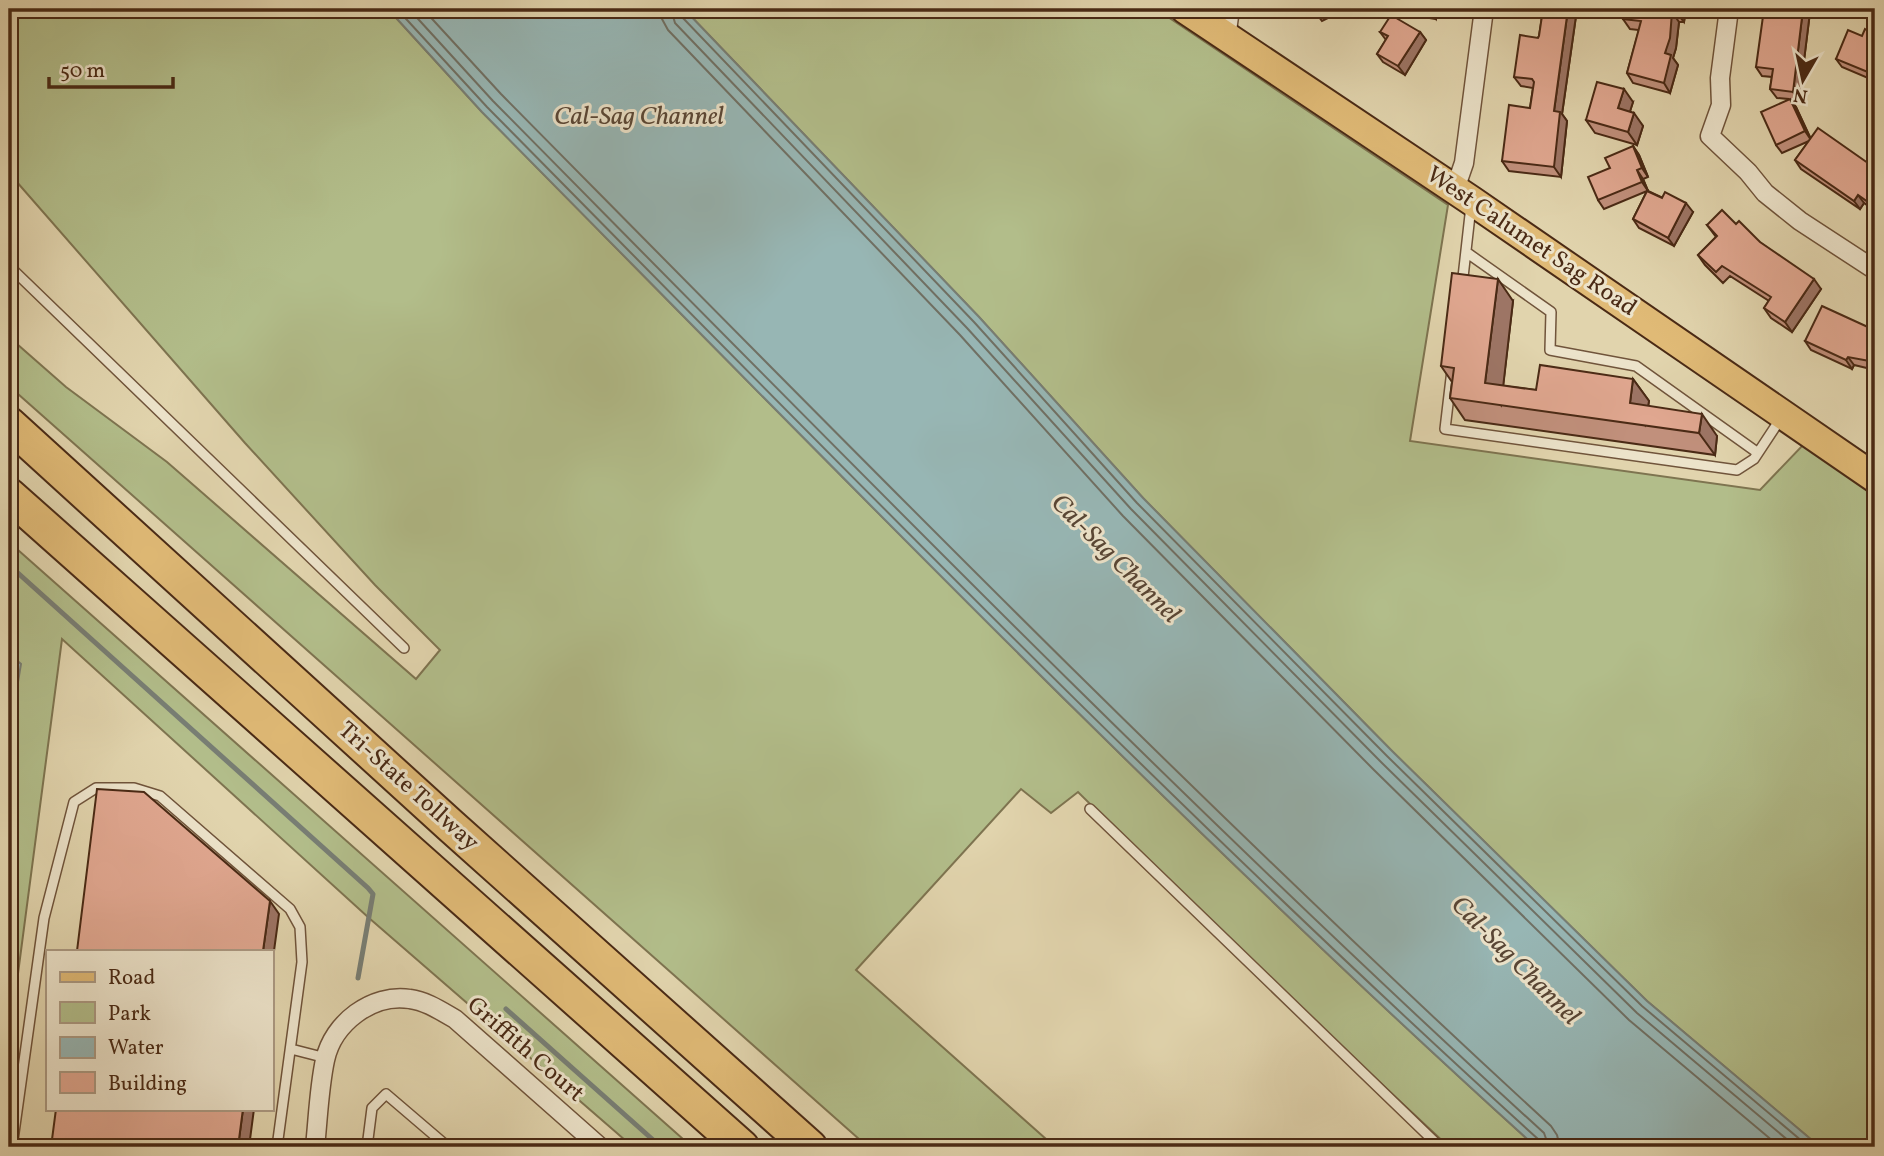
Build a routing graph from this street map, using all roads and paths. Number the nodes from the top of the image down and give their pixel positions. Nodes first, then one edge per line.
1 (1185, 9) edge
2 (1230, 9) edge
3 (1484, 9) edge
4 (1729, 9) edge
5 (1226, 38) junction
6 (1463, 195) junction
7 (1466, 252) junction
8 (9, 266) edge
9 (1875, 270) edge
10 (1461, 293) edge
11 (1453, 361) edge
12 (1784, 415) junction
13 (9, 424) edge
14 (1758, 453) junction
15 (1875, 478) edge
16 (9, 495) edge
17 (404, 648) dead end
18 (1090, 809) dead end
19 (290, 1049) junction
20 (326, 1058) junction
21 (12, 1147) edge
22 (277, 1147) edge
23 (315, 1147) edge
24 (367, 1147) edge
25 (448, 1147) edge
26 (600, 1147) edge
27 (742, 1147) edge
28 (810, 1147) edge
29 (1440, 1147) edge

1 - 5 main road, West Calumet Sag Road
2 - 5 street
3 - 6 street
4 - 9 street
5 - 6 main road, West Calumet Sag Road
6 - 7 lane
6 - 12 main road, West Calumet Sag Road
7 - 10 lane
7 - 14 lane
8 - 17 lane
11 - 14 lane
12 - 14 lane
12 - 15 main road, West Calumet Sag Road
13 - 28 highway, Tri-State Tollway
16 - 27 highway, Tri-State Tollway
18 - 29 lane
19 - 20 lane
19 - 21 lane
19 - 22 lane
20 - 23 street
20 - 26 street, Griffith Court
24 - 25 lane

